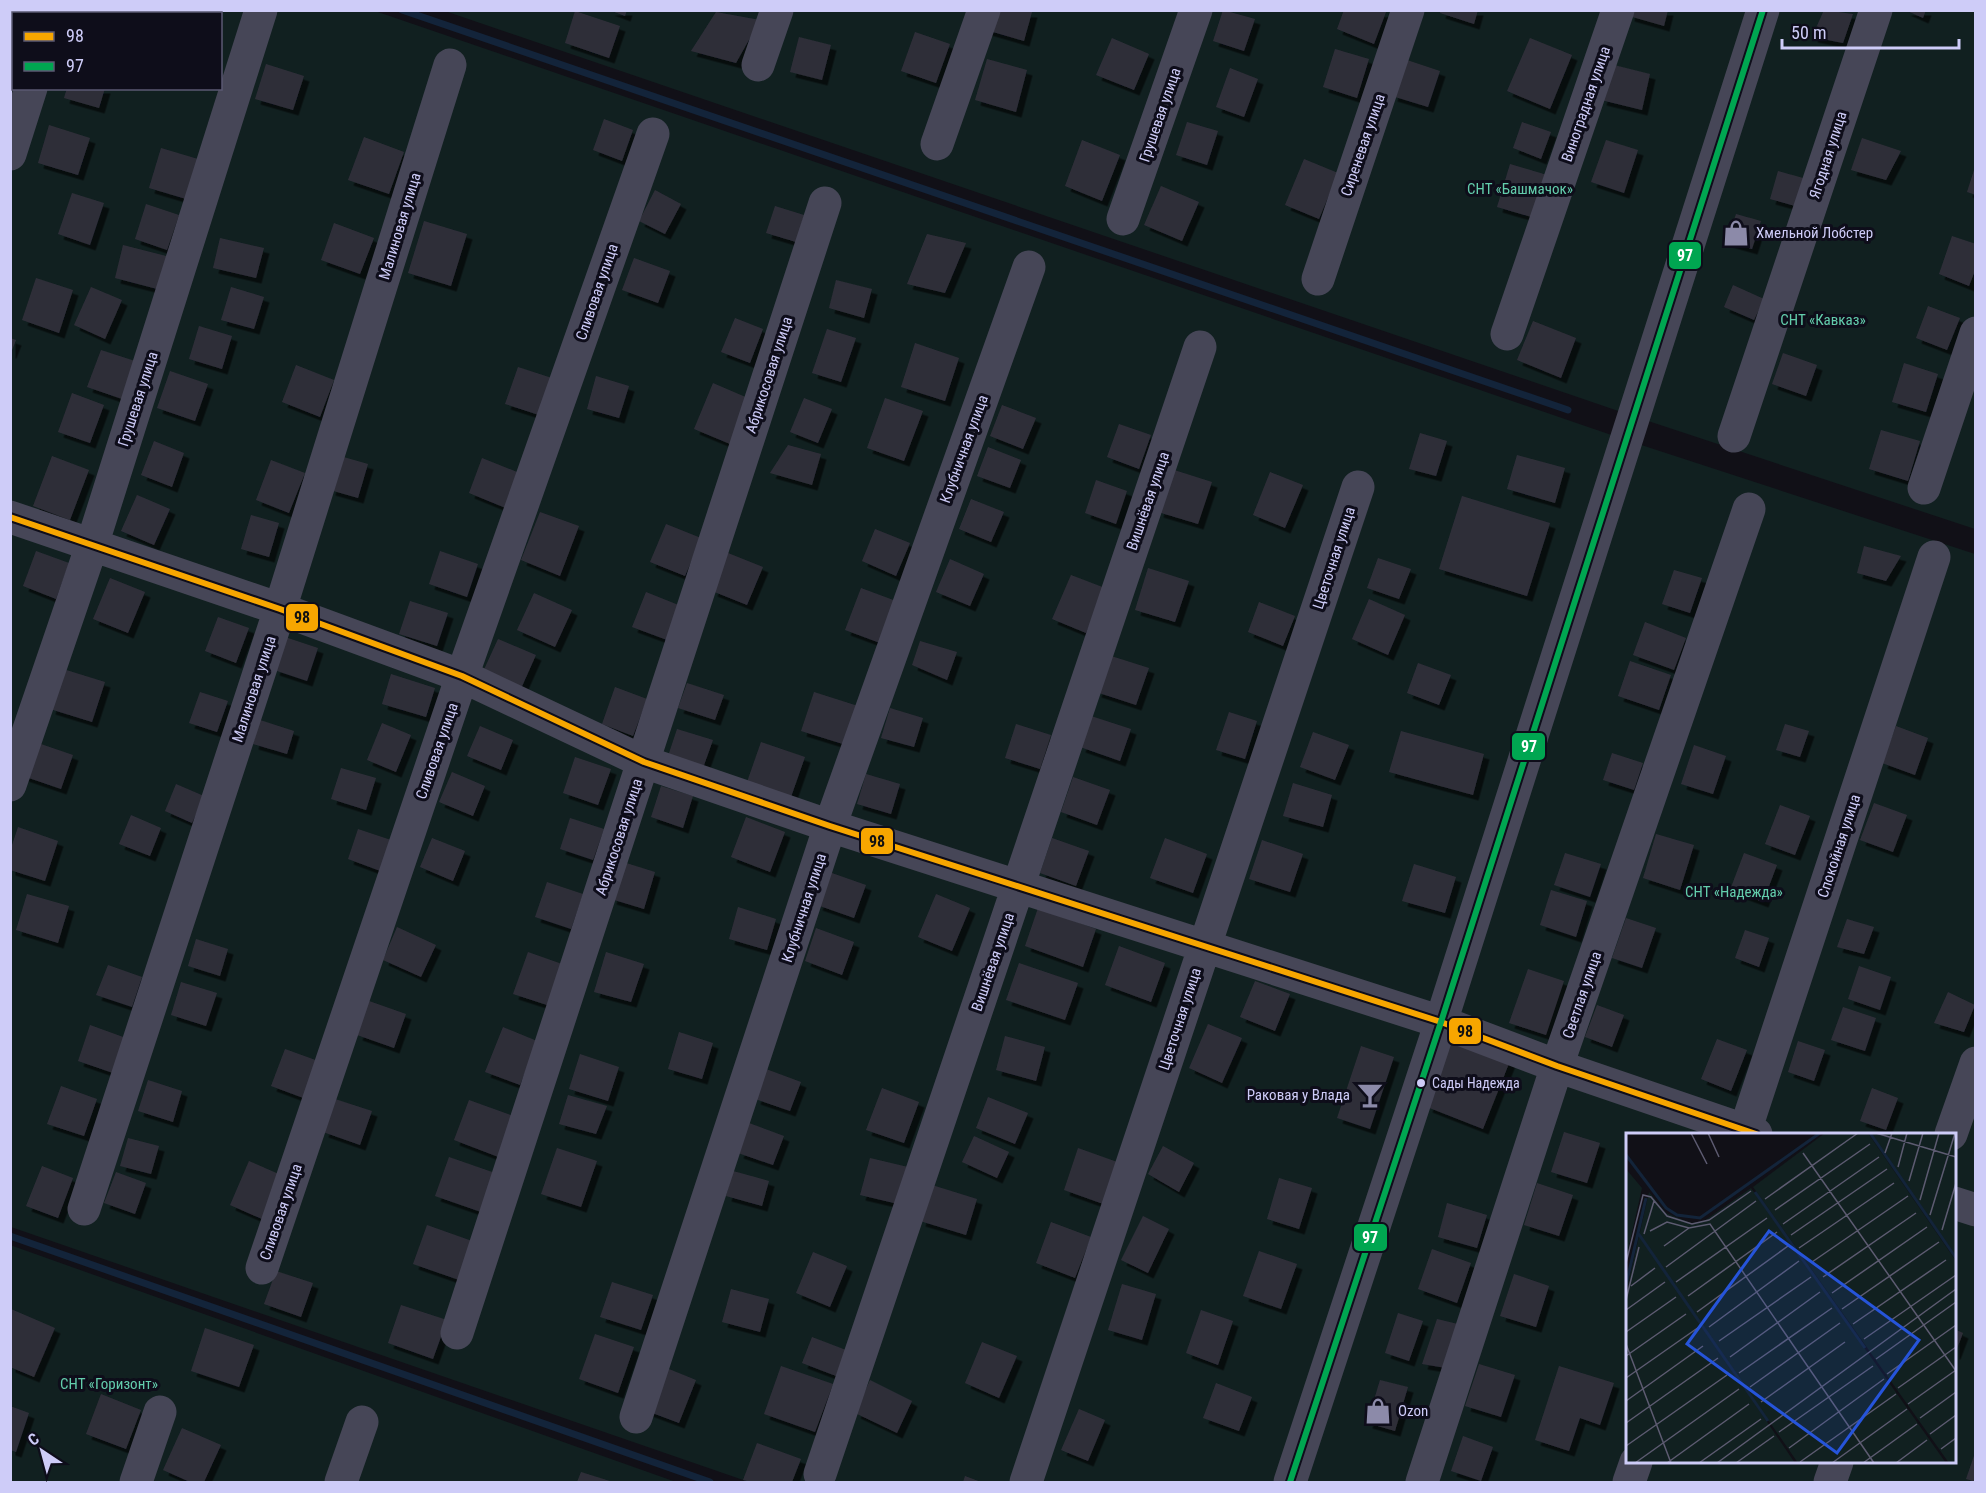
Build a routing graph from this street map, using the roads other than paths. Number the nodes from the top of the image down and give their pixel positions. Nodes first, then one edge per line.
1 (261, 10) edge
2 (777, 10) edge
3 (984, 10) edge
4 (1196, 10) edge
5 (1408, 10) edge
6 (1618, 10) edge
7 (1763, 10) edge
8 (1876, 10) edge
9 (450, 65) dead end
10 (758, 65) dead end
11 (30, 90) edge
12 (653, 134) dead end
13 (937, 144) dead end
14 (10, 154) edge
15 (825, 203) dead end
16 (1123, 219) dead end
17 (1029, 267) dead end
18 (1318, 279) dead end
19 (1976, 333) edge
20 (1507, 334) dead end
21 (1200, 347) dead end
22 (1734, 436) dead end
23 (1358, 487) dead end
24 (1924, 488) dead end
25 (1749, 509) dead end
26 (10, 517) edge
27 (92, 545) junction
28 (1934, 557) dead end
29 (280, 609) junction
30 (462, 676) junction
31 (644, 762) junction
32 (10, 785) edge
33 (830, 826) junction
34 (1018, 886) junction
35 (1204, 948) junction
36 (1441, 1022) junction
37 (1976, 1063) edge
38 (1557, 1066) junction
39 (1748, 1133) edge
40 (1951, 1133) edge
41 (1956, 1204) edge
42 (84, 1209) dead end
43 (1976, 1210) edge
44 (262, 1268) dead end
45 (457, 1333) dead end
46 (160, 1412) dead end
47 (636, 1417) dead end
48 (362, 1422) dead end
49 (1634, 1463) edge
50 (1836, 1463) edge
51 (820, 1474) dead end
52 (136, 1482) edge
53 (341, 1482) edge
54 (1026, 1482) edge
55 (1290, 1482) edge
56 (1422, 1482) edge
57 (1629, 1482) edge
58 (1830, 1482) edge

1 - 27 street, Грушевая улица
2 - 10 street
3 - 13 street
4 - 16 street, Грушевая улица
5 - 18 street, Сиреневая улица
6 - 20 street, Виноградная улица
7 - 36 street
8 - 22 street, Ягодная улица
9 - 29 street, Малиновая улица
11 - 14 street
12 - 30 street, Сливовая улица
15 - 31 street, Абрикосовая улица
17 - 33 street, Клубничная улица
19 - 24 street
21 - 34 street, Вишнёвая улица
23 - 35 street, Цветочная улица
25 - 38 street, Светлая улица
26 - 27 street
27 - 29 street
27 - 32 street, Грушевая улица
28 - 39 street, Спокойная улица
29 - 30 street
29 - 42 street, Малиновая улица
30 - 31 street
30 - 44 street, Сливовая улица
31 - 33 street
31 - 45 street, Абрикосовая улица
33 - 34 street
33 - 47 street, Клубничная улица
34 - 35 street
34 - 51 street, Вишнёвая улица
35 - 36 street
35 - 54 street, Цветочная улица
36 - 38 street
36 - 55 street
37 - 40 street
38 - 39 street
38 - 56 street, Светлая улица
41 - 43 street
46 - 52 street
48 - 53 street
49 - 57 street
50 - 58 street

